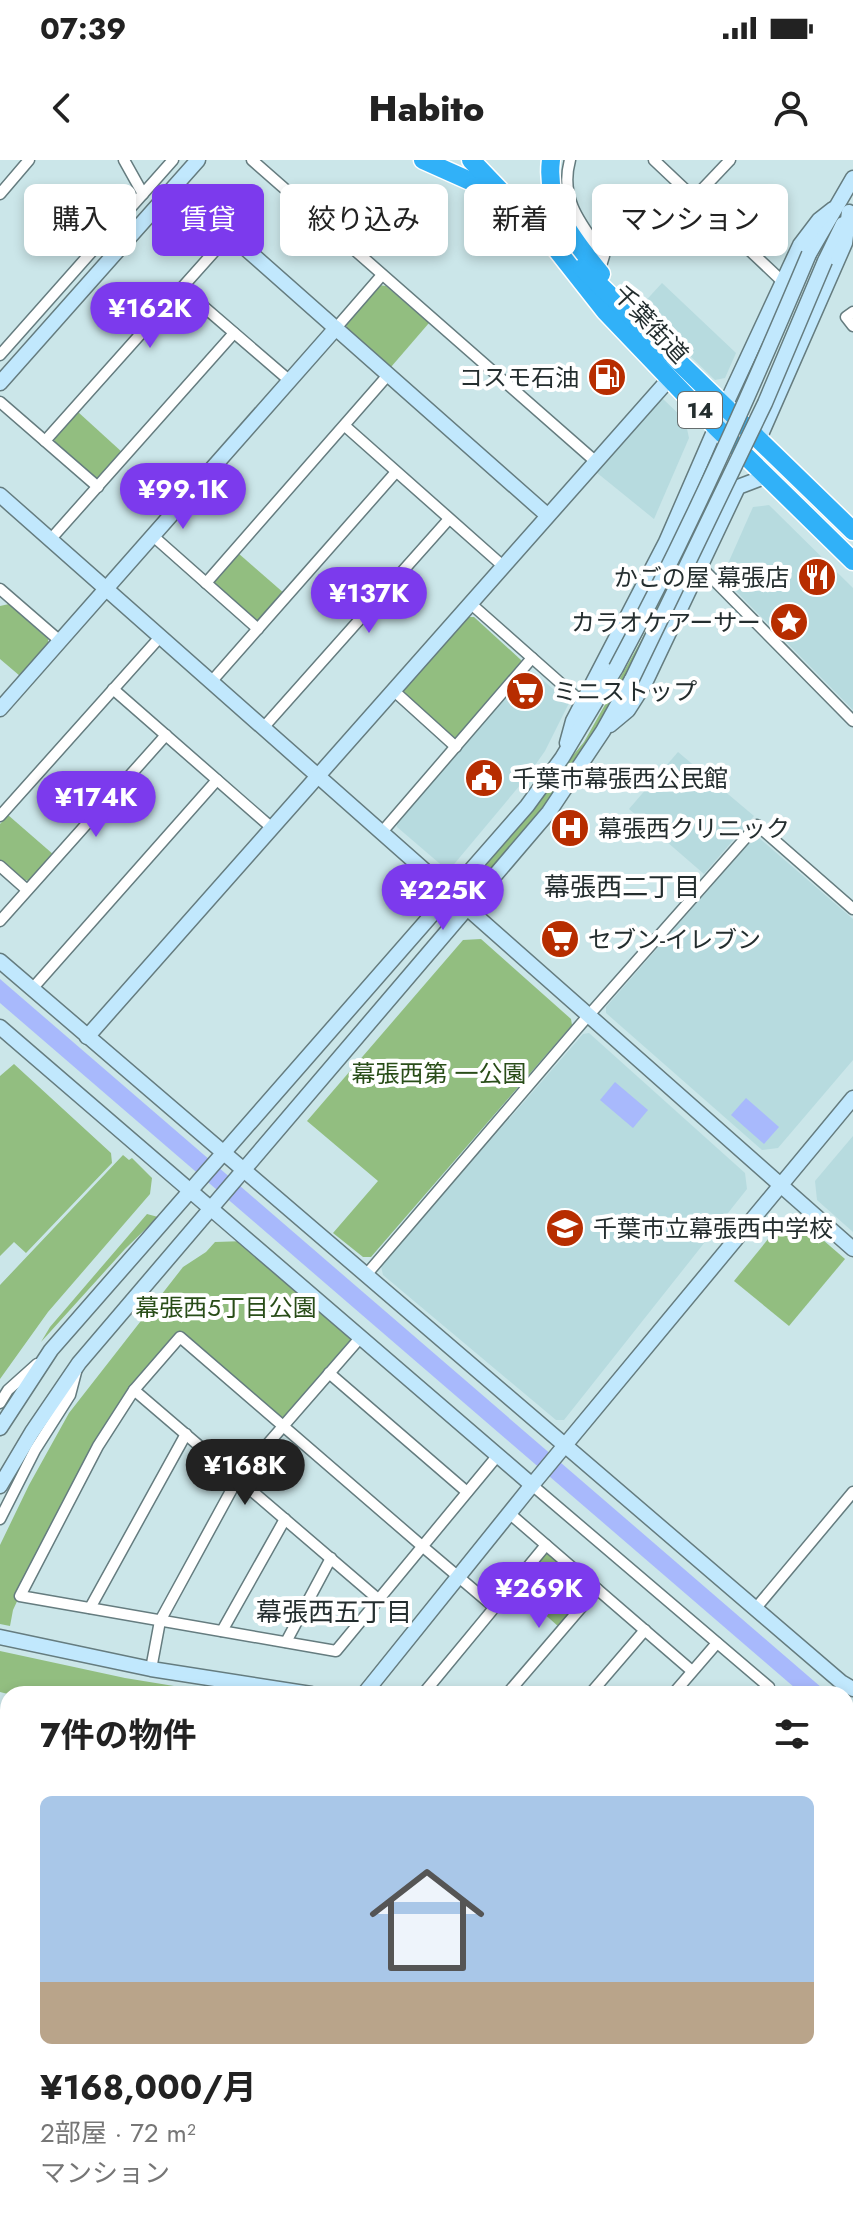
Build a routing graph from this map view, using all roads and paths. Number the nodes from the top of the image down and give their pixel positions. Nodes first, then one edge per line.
1 (29, 160) edge
2 (124, 160) edge
3 (173, 160) edge
4 (198, 160) edge
5 (252, 160) edge
6 (423, 160) edge
7 (471, 160) edge
8 (551, 160) edge
9 (570, 160) edge
10 (654, 160) edge
11 (730, 160) edge
12 (853, 178) edge
13 (178, 184) edge
14 (477, 184) edge
15 (495, 184) edge
16 (679, 184) edge
17 (707, 184) edge
18 (0, 194) edge
19 (143, 194) junction
20 (833, 209) junction
21 (851, 209) edge
22 (152, 214) edge
23 (210, 256) edge
24 (253, 256) edge
25 (562, 256) edge
26 (568, 256) edge
27 (755, 256) edge
28 (599, 272) junction
29 (382, 275) junction
30 (782, 281) junction
31 (182, 288) junction
32 (623, 306) junction
33 (853, 312) edge
34 (853, 326) edge
35 (336, 328) junction
36 (234, 333) junction
37 (2, 349) edge
38 (388, 375) junction
39 (670, 378) junction
40 (290, 381) junction
41 (0, 383) edge
42 (0, 402) edge
43 (725, 406) junction
44 (345, 426) junction
45 (716, 427) junction
46 (759, 439) junction
47 (45, 441) junction
48 (732, 443) junction
49 (595, 461) junction
50 (396, 472) junction
51 (767, 476) junction
52 (98, 487) junction
53 (0, 495) edge
54 (547, 515) junction
55 (449, 519) junction
56 (853, 531) edge
57 (153, 536) junction
58 (50, 540) junction
59 (853, 561) edge
60 (503, 566) junction
61 (701, 567) junction
62 (206, 583) junction
63 (105, 589) junction
64 (1, 594) edge
65 (470, 603) junction
66 (258, 629) junction
67 (160, 637) junction
68 (60, 641) junction
69 (532, 658) junction
70 (211, 682) junction
71 (113, 689) junction
72 (393, 690) junction
73 (583, 703) junction
74 (0, 709) edge
75 (853, 721) edge
76 (263, 728) junction
77 (603, 731) junction
78 (166, 735) junction
79 (456, 747) junction
80 (562, 758) junction
81 (317, 776) junction
82 (217, 780) junction
83 (0, 816) edge
84 (272, 828) junction
85 (382, 832) junction
86 (0, 866) edge
87 (27, 890) junction
88 (452, 893) junction
89 (468, 907) junction
90 (853, 909) edge
91 (0, 921) edge
92 (0, 961) edge
93 (32, 989) junction
94 (590, 1015) junction
95 (0, 1027) edge
96 (87, 1037) junction
97 (853, 1098) edge
98 (221, 1156) junction
99 (240, 1172) junction
100 (780, 1185) junction
101 (193, 1188) junction
102 (214, 1204) junction
103 (853, 1249) edge
104 (366, 1275) junction
105 (360, 1338) junction
106 (51, 1350) junction
107 (79, 1363) junction
108 (329, 1373) junction
109 (134, 1390) junction
110 (0, 1403) edge
111 (2, 1424) edge
112 (283, 1426) junction
113 (186, 1434) junction
114 (565, 1445) junction
115 (498, 1455) junction
116 (238, 1478) junction
117 (532, 1485) junction
118 (0, 1486) edge
119 (467, 1492) junction
120 (853, 1492) edge
121 (509, 1513) junction
122 (0, 1519) edge
123 (285, 1519) junction
124 (546, 1545) junction
125 (422, 1546) junction
126 (331, 1558) junction
127 (458, 1577) junction
128 (597, 1589) junction
129 (378, 1599) junction
130 (494, 1607) junction
131 (90, 1608) junction
132 (756, 1608) junction
133 (160, 1621) junction
134 (645, 1630) junction
135 (222, 1631) junction
136 (0, 1637) edge
137 (286, 1642) junction
138 (717, 1643) junction
139 (151, 1669) junction
140 (692, 1671) junction
141 (260, 1686) edge
142 (370, 1686) edge
143 (430, 1686) edge
144 (514, 1686) edge
145 (597, 1686) edge
146 (680, 1686) edge
147 (768, 1686) edge
148 (848, 1686) edge

1 - 18 street
2 - 19 street
3 - 19 street
4 - 13 street
5 - 29 street
6 - 14 highway
7 - 15 highway, 千葉街道 / 14
8 - 28 highway
9 - 28 street
10 - 16 street
11 - 17 street
12 - 20 street
19 - 37 street
20 - 30 street
20 - 80 street, bridge
21 - 46 street
21 - 77 street, bridge
22 - 41 street
23 - 31 street
24 - 35 street
25 - 39 highway, 千葉街道 / 14
26 - 32 highway, 千葉街道 / 14
27 - 30 street
28 - 32 highway
29 - 35 street
29 - 49 street
30 - 43 street
31 - 36 street
31 - 47 street
32 - 43 highway, 千葉街道 / 14
33 - 34 street
35 - 38 street
35 - 40 street
36 - 40 street
36 - 52 street
38 - 44 street
38 - 54 street
39 - 45 highway, 千葉街道 / 14
39 - 49 street
40 - 57 street
42 - 47 street
43 - 46 highway, 千葉街道 / 14
43 - 48 street
44 - 50 street
44 - 62 street
45 - 48 highway, 千葉街道 / 14
45 - 73 street
46 - 56 highway, 千葉街道 / 14
47 - 52 street
48 - 51 highway, 千葉街道 / 14
49 - 54 street
50 - 55 street
50 - 66 street
51 - 59 highway, 千葉街道 / 14
51 - 61 street
52 - 58 street
53 - 58 street
54 - 60 street
55 - 60 street
55 - 76 street
57 - 62 street
57 - 63 street
58 - 63 street
60 - 65 street
61 - 75 street
61 - 77 street
62 - 66 street
63 - 67 street
63 - 68 street
64 - 68 street
65 - 69 street
65 - 72 street
66 - 70 street
67 - 70 street
67 - 71 street
68 - 74 street
69 - 73 street
69 - 79 street
70 - 76 street
71 - 78 street
71 - 83 street
72 - 79 street
72 - 81 street
73 - 80 street
76 - 81 street
77 - 89 street
78 - 82 street
78 - 87 street
79 - 85 street
80 - 88 street
81 - 84 street
81 - 85 street
82 - 84 street
82 - 93 street
84 - 96 street
85 - 88 street
86 - 87 street
87 - 91 street
88 - 89 street
88 - 98 street
89 - 94 street
89 - 99 street
90 - 94 street
92 - 93 street
93 - 96 street
94 - 100 street
94 - 104 street
95 - 101 street
96 - 98 street
97 - 100 street
98 - 99 street
98 - 101 street
99 - 102 street
99 - 104 street
100 - 103 street
100 - 114 street
101 - 102 street
101 - 106 street
102 - 105 street
102 - 107 street
104 - 114 street
105 - 108 street
105 - 115 street
106 - 110 street
106 - 111 street
107 - 118 street
107 - 122 street
108 - 112 street
108 - 119 street
109 - 112 street
109 - 113 street
109 - 131 street
112 - 116 street
112 - 125 street
113 - 116 street
113 - 131 street
114 - 117 street
114 - 132 street
115 - 117 street
115 - 119 street
116 - 123 street
116 - 133 street
117 - 121 street
117 - 138 street
119 - 125 street
120 - 132 street
121 - 124 street
121 - 127 street
123 - 126 street
123 - 135 street
124 - 128 street
124 - 130 street
125 - 127 street
125 - 129 street
126 - 129 street
126 - 137 street
127 - 130 street
127 - 142 street
128 - 134 street
128 - 144 street
129 - 137 street
130 - 143 street
131 - 133 street
132 - 148 street
133 - 135 street
133 - 139 street
134 - 140 street
134 - 145 street
135 - 137 street
136 - 139 street
138 - 140 street
138 - 147 street
139 - 141 street
140 - 146 street

